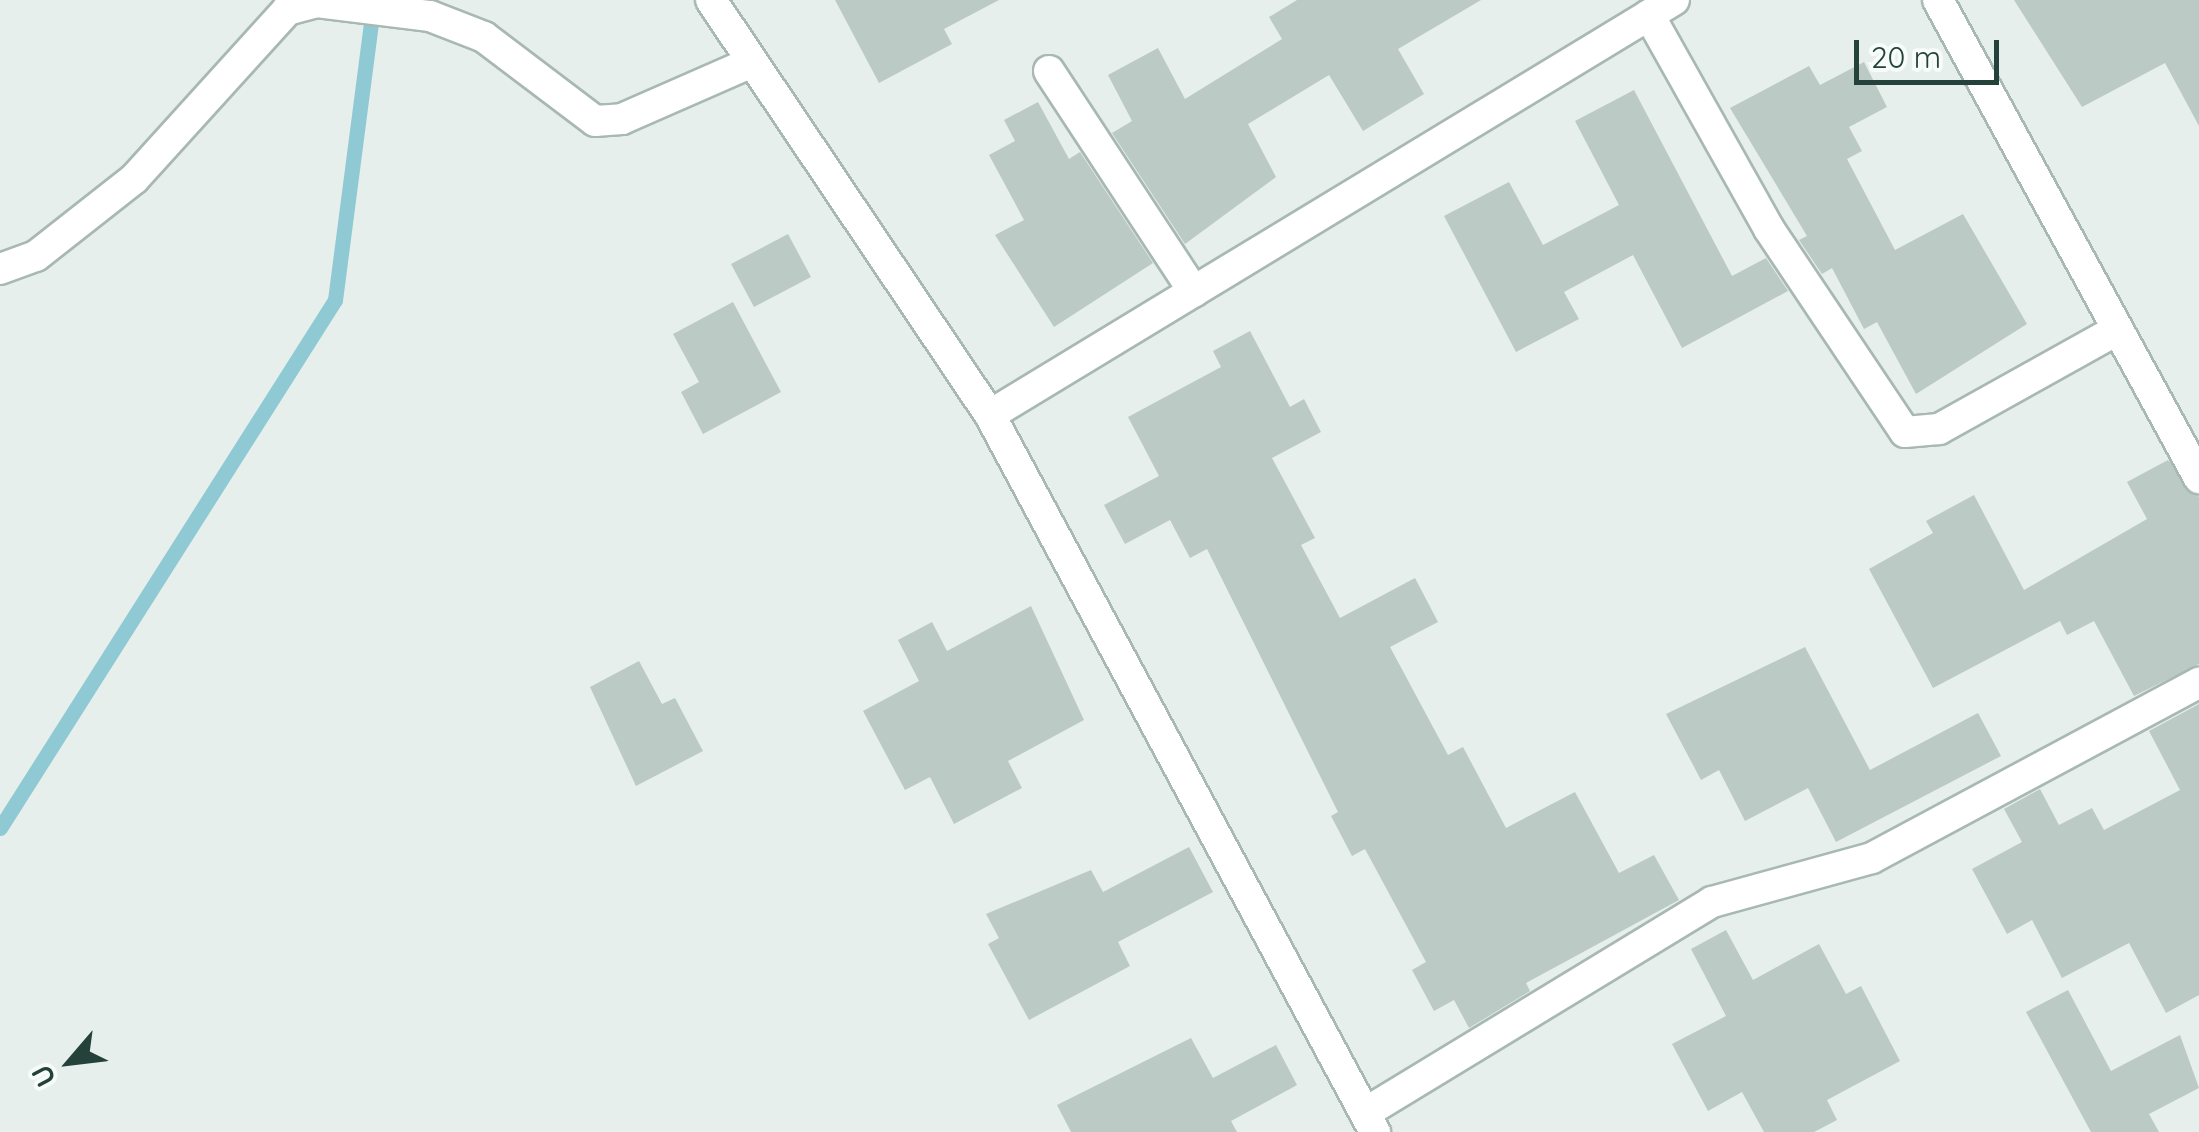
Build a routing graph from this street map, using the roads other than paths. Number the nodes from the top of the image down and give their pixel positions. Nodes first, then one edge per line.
1 (710, 0) edge
2 (1938, 0) edge
3 (317, 2) edge
4 (1661, 8) edge
5 (752, 62) junction
6 (1049, 71) dead end
7 (0, 269) edge
8 (1194, 292) junction
9 (2115, 331) junction
10 (990, 415) junction
11 (2199, 478) edge
12 (2199, 683) edge
13 (1370, 1122) edge

1 - 5 street
2 - 9 street
3 - 5 street
3 - 7 street
4 - 8 street
4 - 9 street
5 - 10 street
6 - 8 street
8 - 10 street
9 - 11 street
10 - 13 street
12 - 13 street

